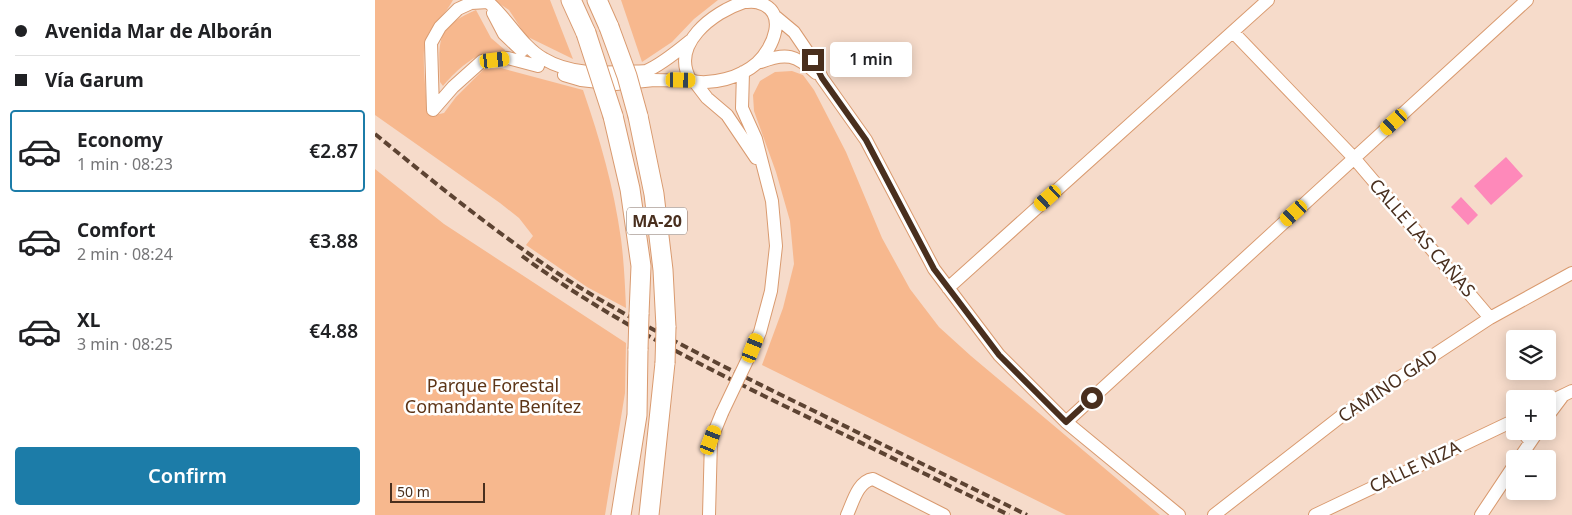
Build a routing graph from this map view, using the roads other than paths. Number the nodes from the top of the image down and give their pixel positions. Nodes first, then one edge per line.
1 (571, 0) edge
2 (597, 0) edge
3 (1268, 0) edge
4 (1527, 0) edge
5 (487, 1) edge
6 (759, 1) edge
7 (459, 4) edge
8 (776, 17) junction
9 (1233, 32) junction
10 (690, 41) junction
11 (756, 64) junction
12 (538, 66) junction
13 (743, 72) junction
14 (822, 78) junction
15 (693, 81) junction
16 (1354, 158) junction
17 (762, 168) junction
18 (1572, 273) edge
19 (948, 288) junction
20 (1490, 318) junction
21 (1568, 393) edge
22 (1556, 399) edge
23 (1556, 407) edge
24 (1066, 422) junction
25 (1506, 425) edge
26 (1506, 478) edge
27 (650, 513) edge
28 (621, 515) edge
29 (709, 515) edge
30 (847, 515) edge
31 (944, 515) edge
32 (1179, 515) edge
33 (1214, 515) edge
34 (1315, 515) edge
35 (1481, 515) edge

1 - 28 highway, MA-20, bridge
2 - 27 highway, MA-20, bridge
3 - 9 street
4 - 16 street
5 - 7 street
5 - 10 street
5 - 12 street
6 - 8 street
6 - 10 street
7 - 12 street
8 - 11 street
8 - 14 street
9 - 16 street, CALLE LAS CAÑAS
9 - 19 street
10 - 15 street
11 - 13 street
11 - 14 street
12 - 15 street
13 - 15 street
13 - 17 street
14 - 19 street
15 - 17 street
16 - 20 street, CALLE LAS CAÑAS
16 - 24 street
17 - 29 street, bridge
18 - 20 street, CAMINO GAD
19 - 24 street
20 - 33 street, CAMINO GAD
21 - 22 street
21 - 23 street
24 - 32 street
25 - 34 street, CALLE NIZA
26 - 35 street
30 - 31 street

